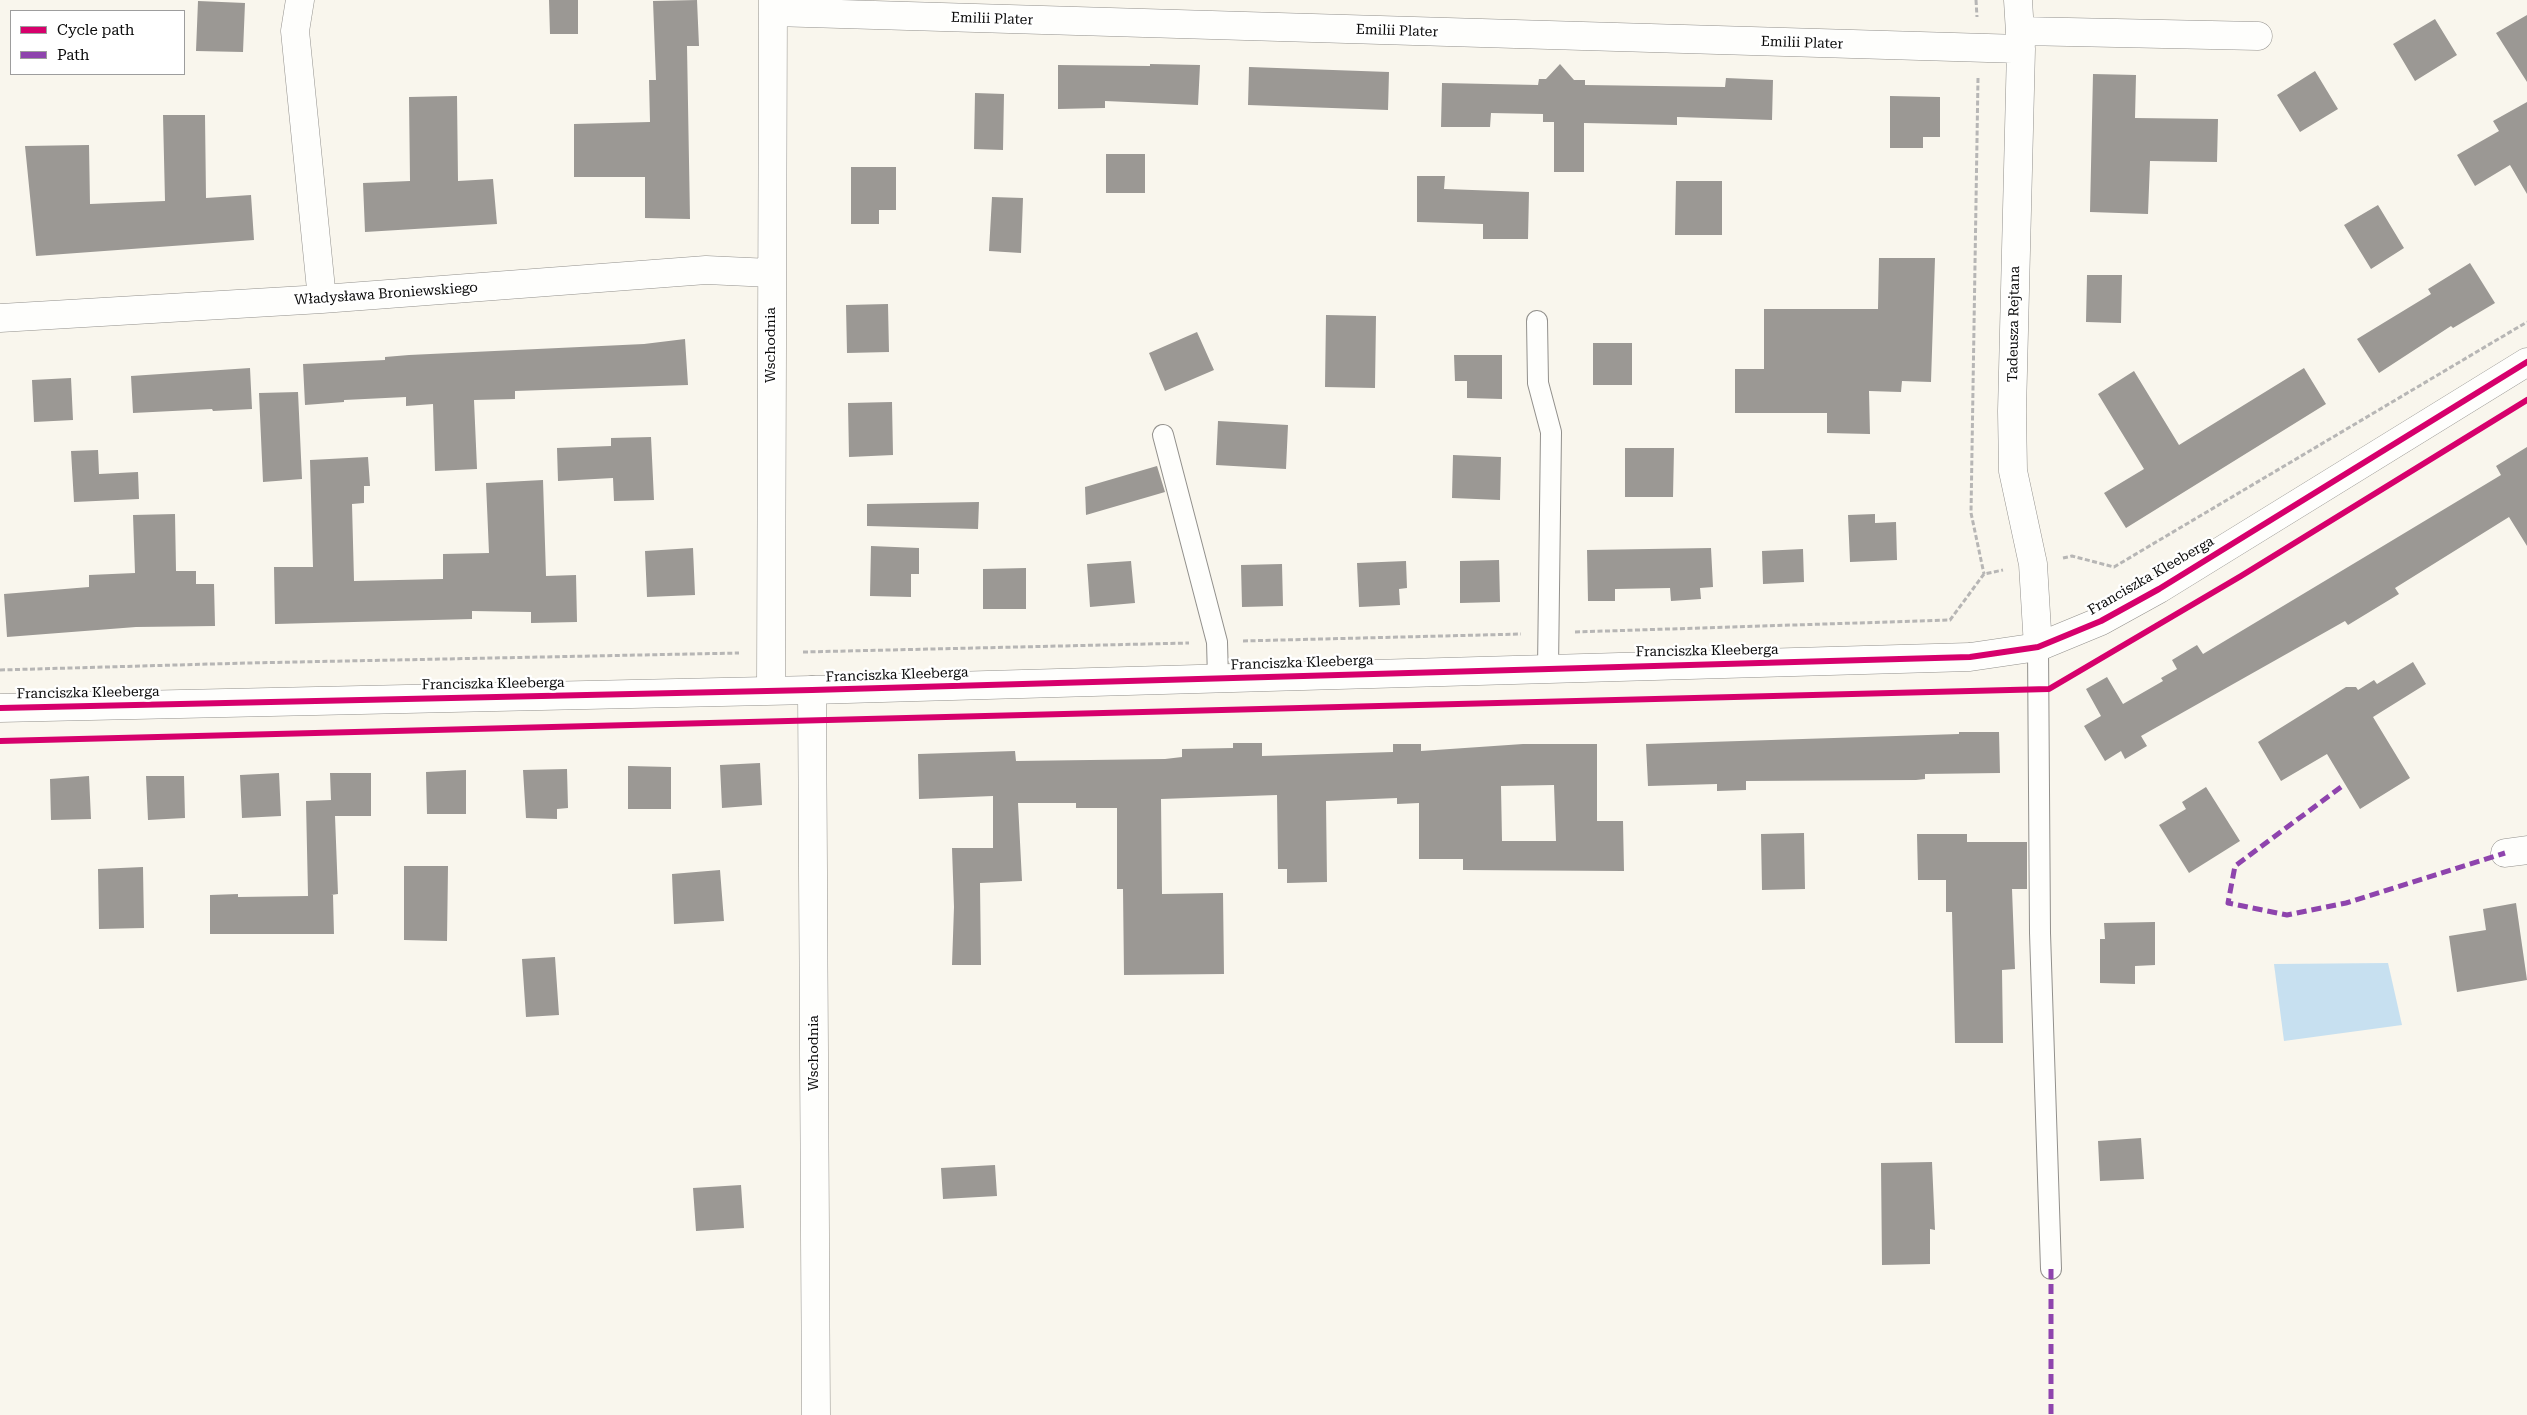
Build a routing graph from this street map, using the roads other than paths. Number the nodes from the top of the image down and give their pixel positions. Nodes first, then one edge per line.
1 (300, 0) edge
2 (2018, 0) edge
3 (772, 6) edge
4 (2258, 36) dead end
5 (2021, 40) junction
6 (771, 273) junction
7 (322, 299) junction
8 (0, 318) edge
9 (1537, 322) dead end
10 (2527, 362) edge
11 (1163, 435) dead end
12 (2038, 647) junction
13 (1548, 668) junction
14 (1218, 678) junction
15 (771, 690) junction
16 (812, 690) junction
17 (0, 708) edge
18 (2050, 1269) dead end
19 (816, 1415) edge

1 - 7 street
2 - 5 street, Tadeusza Rejtana
3 - 5 street, Emilii Plater
3 - 6 street, Wschodnia
4 - 5 street, Emilii Plater
5 - 12 street, Tadeusza Rejtana
6 - 7 street, Władysława Broniewskiego
6 - 15 street, Wschodnia
7 - 8 street, Władysława Broniewskiego
9 - 13 lane
10 - 12 street, Franciszka Kleeberga
11 - 14 lane
12 - 13 street, Franciszka Kleeberga
12 - 18 lane
13 - 14 street, Franciszka Kleeberga
14 - 16 street, Franciszka Kleeberga
15 - 16 street, Franciszka Kleeberga
15 - 17 street, Franciszka Kleeberga
16 - 19 street, Wschodnia

